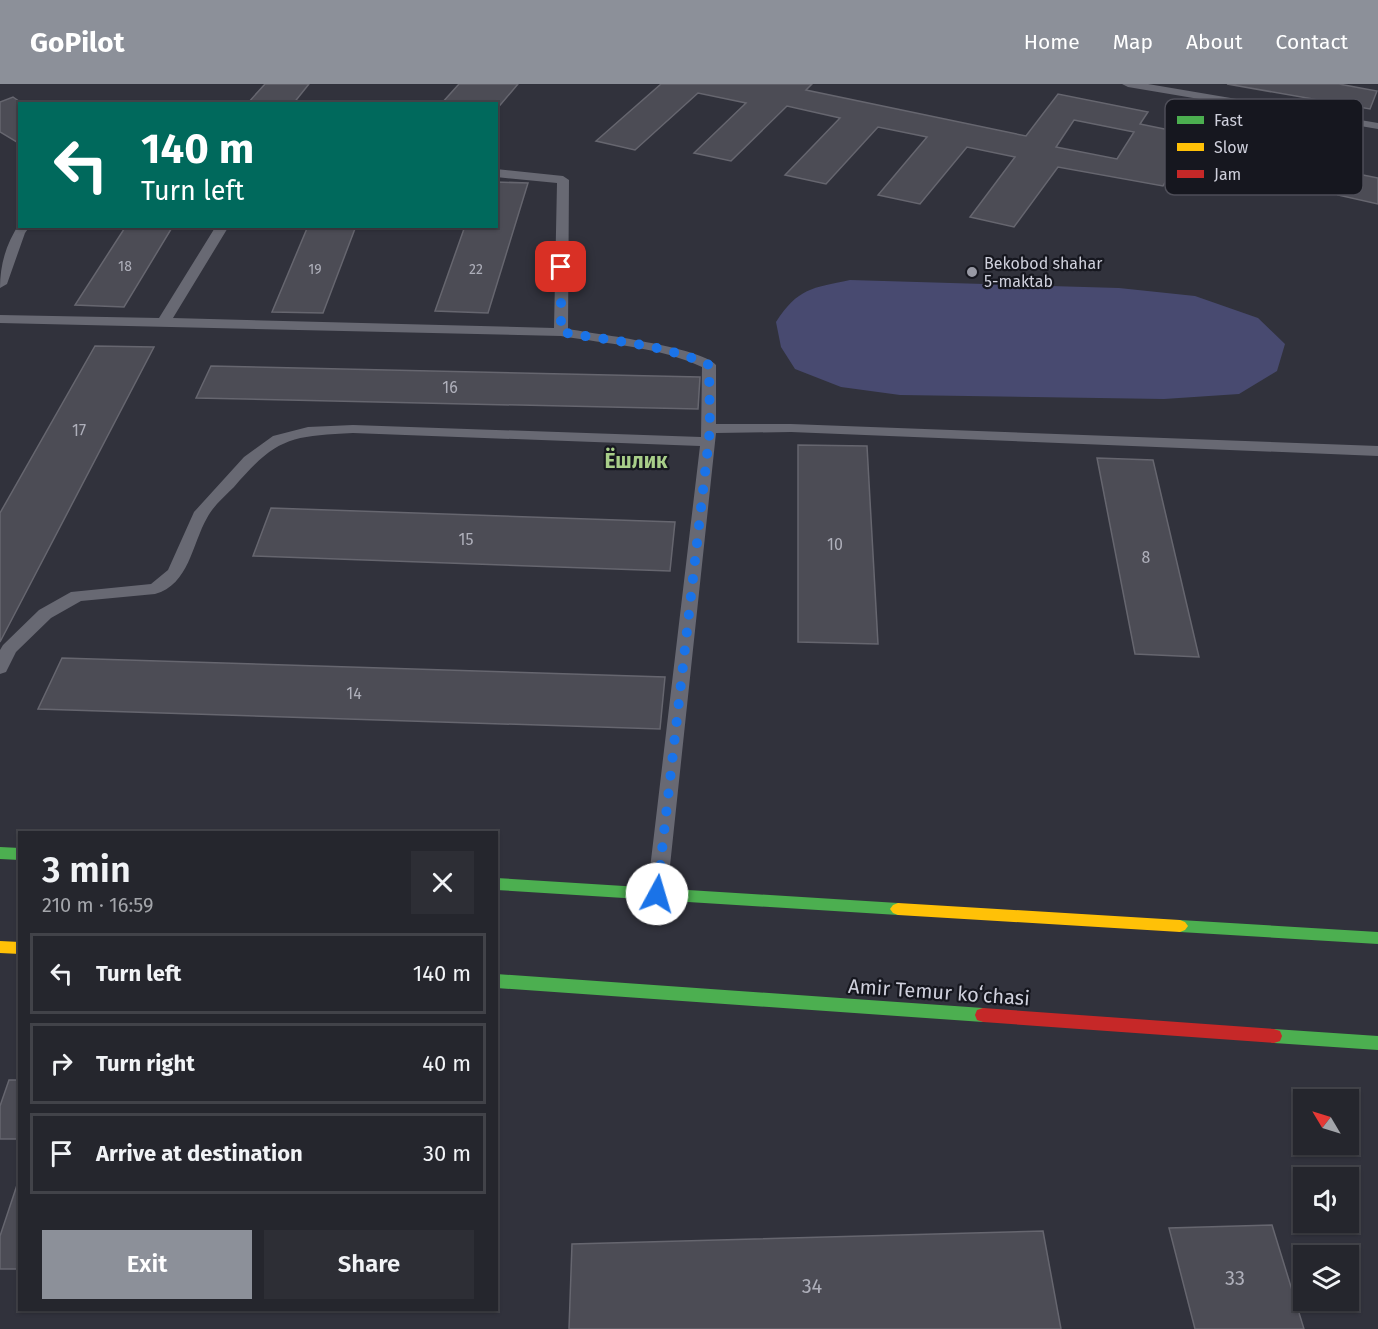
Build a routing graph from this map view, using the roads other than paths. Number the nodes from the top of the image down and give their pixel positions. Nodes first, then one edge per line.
1 (1128, 84) edge
2 (1217, 99) edge
3 (1363, 123) edge
4 (1378, 126) edge
5 (498, 173) edge
6 (23, 228) edge
7 (222, 228) edge
8 (0, 284) edge
9 (0, 319) edge
10 (164, 321) junction
11 (561, 332) junction
12 (709, 435) junction
13 (1378, 451) edge
14 (0, 668) edge
15 (0, 853) edge
16 (18, 854) edge
17 (498, 884) edge
18 (657, 894) junction
19 (1378, 938) edge
20 (0, 946) edge
21 (18, 948) edge
22 (498, 981) edge
23 (1378, 1043) edge

1 - 2 lane
3 - 4 lane
5 - 11 lane
6 - 8 lane
7 - 10 lane
9 - 10 lane
10 - 11 lane
11 - 12 lane
12 - 13 lane
12 - 14 lane
12 - 18 lane
15 - 16 street
17 - 18 street
18 - 19 street
20 - 21 street
22 - 23 street, Amir Temur koʻchasi

